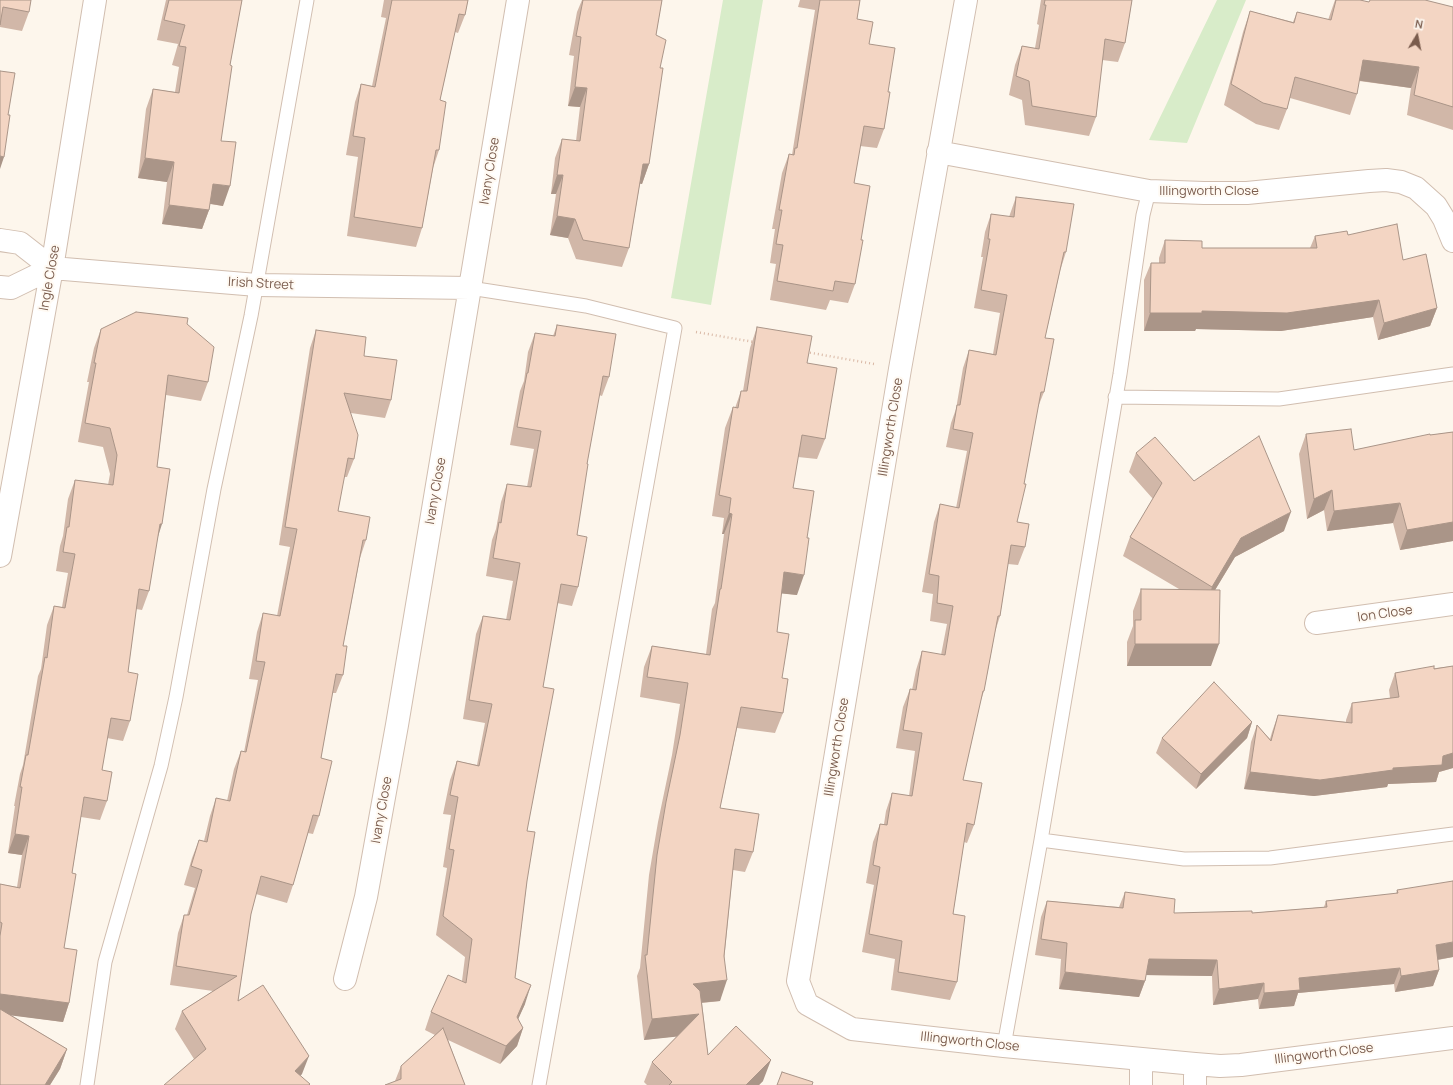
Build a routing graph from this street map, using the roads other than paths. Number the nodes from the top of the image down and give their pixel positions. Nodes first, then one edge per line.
1 (95, 0) edge
2 (307, 0) edge
3 (518, 0) edge
4 (966, 0) edge
5 (938, 152) junction
6 (1149, 191) junction
7 (0, 240) edge
8 (1453, 241) edge
9 (52, 268) junction
10 (257, 285) junction
11 (0, 287) edge
12 (470, 288) junction
13 (1453, 374) edge
14 (1115, 397) junction
15 (0, 556) edge
16 (1453, 604) edge
17 (1316, 623) dead end
18 (1453, 834) edge
19 (1041, 840) junction
20 (345, 979) dead end
21 (1453, 1038) edge
22 (1004, 1046) junction
23 (1140, 1060) junction
24 (1195, 1075) edge
25 (87, 1085) edge
26 (539, 1085) edge
27 (1141, 1085) edge

1 - 9 street, Ingle Close
2 - 10 lane
3 - 12 street, Ivany Close
4 - 5 street, Illingworth Close
5 - 6 street, Illingworth Close
5 - 22 street, Illingworth Close
6 - 8 street, Illingworth Close
6 - 14 lane
7 - 9 street
9 - 10 street, Irish Street
9 - 11 street
9 - 15 street, Ingle Close
10 - 12 street, Irish Street
10 - 25 lane
12 - 20 street, Ivany Close
12 - 26 lane
13 - 14 lane
14 - 19 lane
16 - 17 street, Ion Close
18 - 19 lane
19 - 22 lane
21 - 24 street, Illingworth Close
22 - 23 street, Illingworth Close
23 - 24 street, Illingworth Close
23 - 27 street

